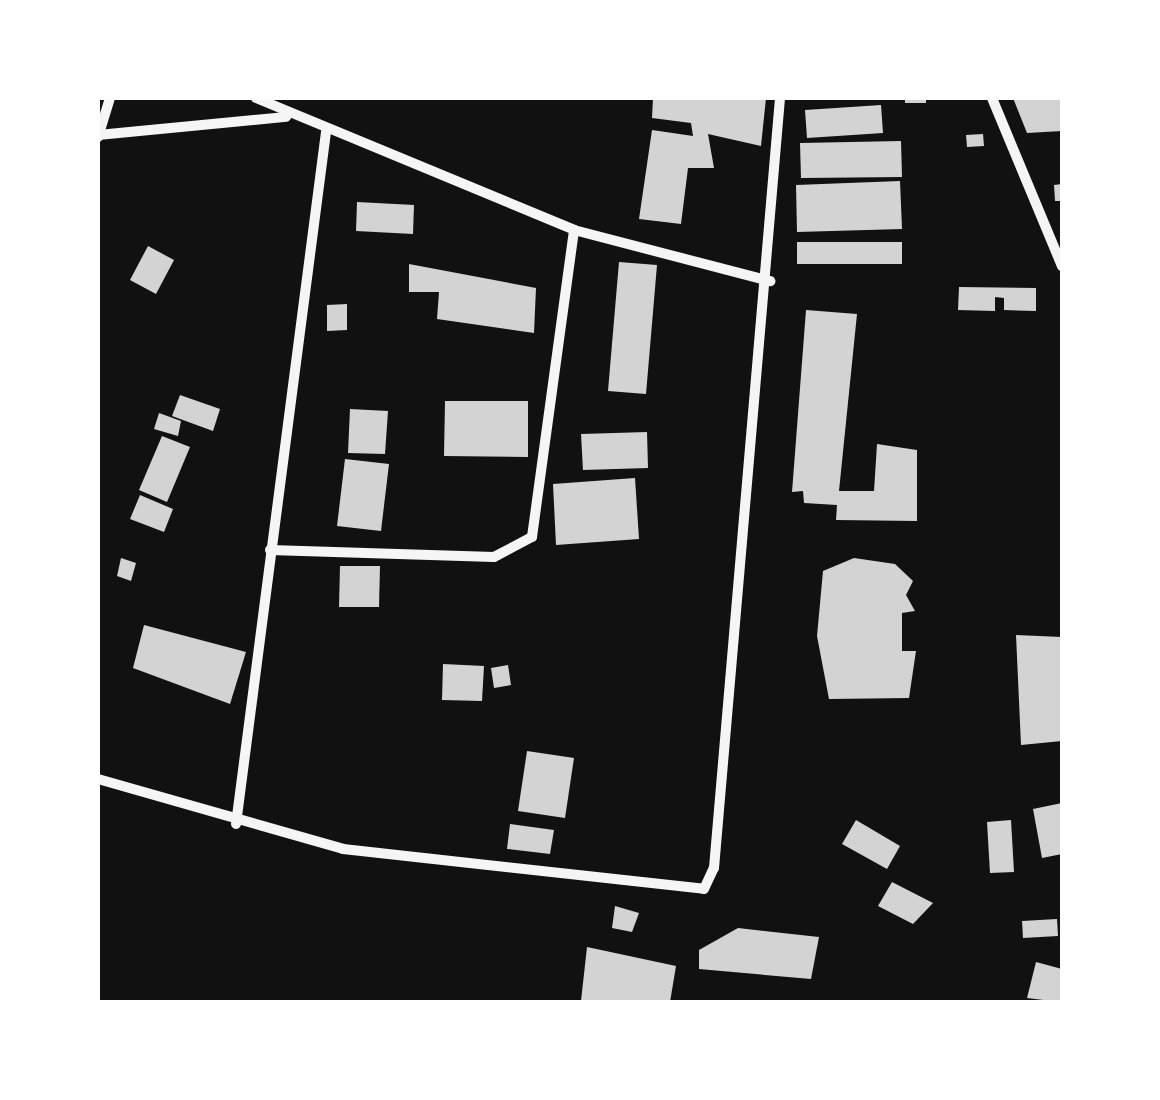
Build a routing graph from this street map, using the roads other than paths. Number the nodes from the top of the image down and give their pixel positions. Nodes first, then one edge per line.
1 (110, 98) edge
2 (256, 98) edge
3 (780, 98) edge
4 (992, 98) edge
5 (287, 117) junction
6 (326, 132) junction
7 (98, 136) edge
8 (574, 230) junction
9 (1062, 266) edge
10 (770, 281) junction
11 (270, 550) junction
12 (98, 780) edge
13 (236, 824) junction

1 - 7 street
2 - 5 street
3 - 10 street
4 - 9 street
5 - 6 street
5 - 7 street
6 - 8 street
6 - 11 street
8 - 10 street
8 - 11 street
10 - 13 street
11 - 13 street
12 - 13 street

